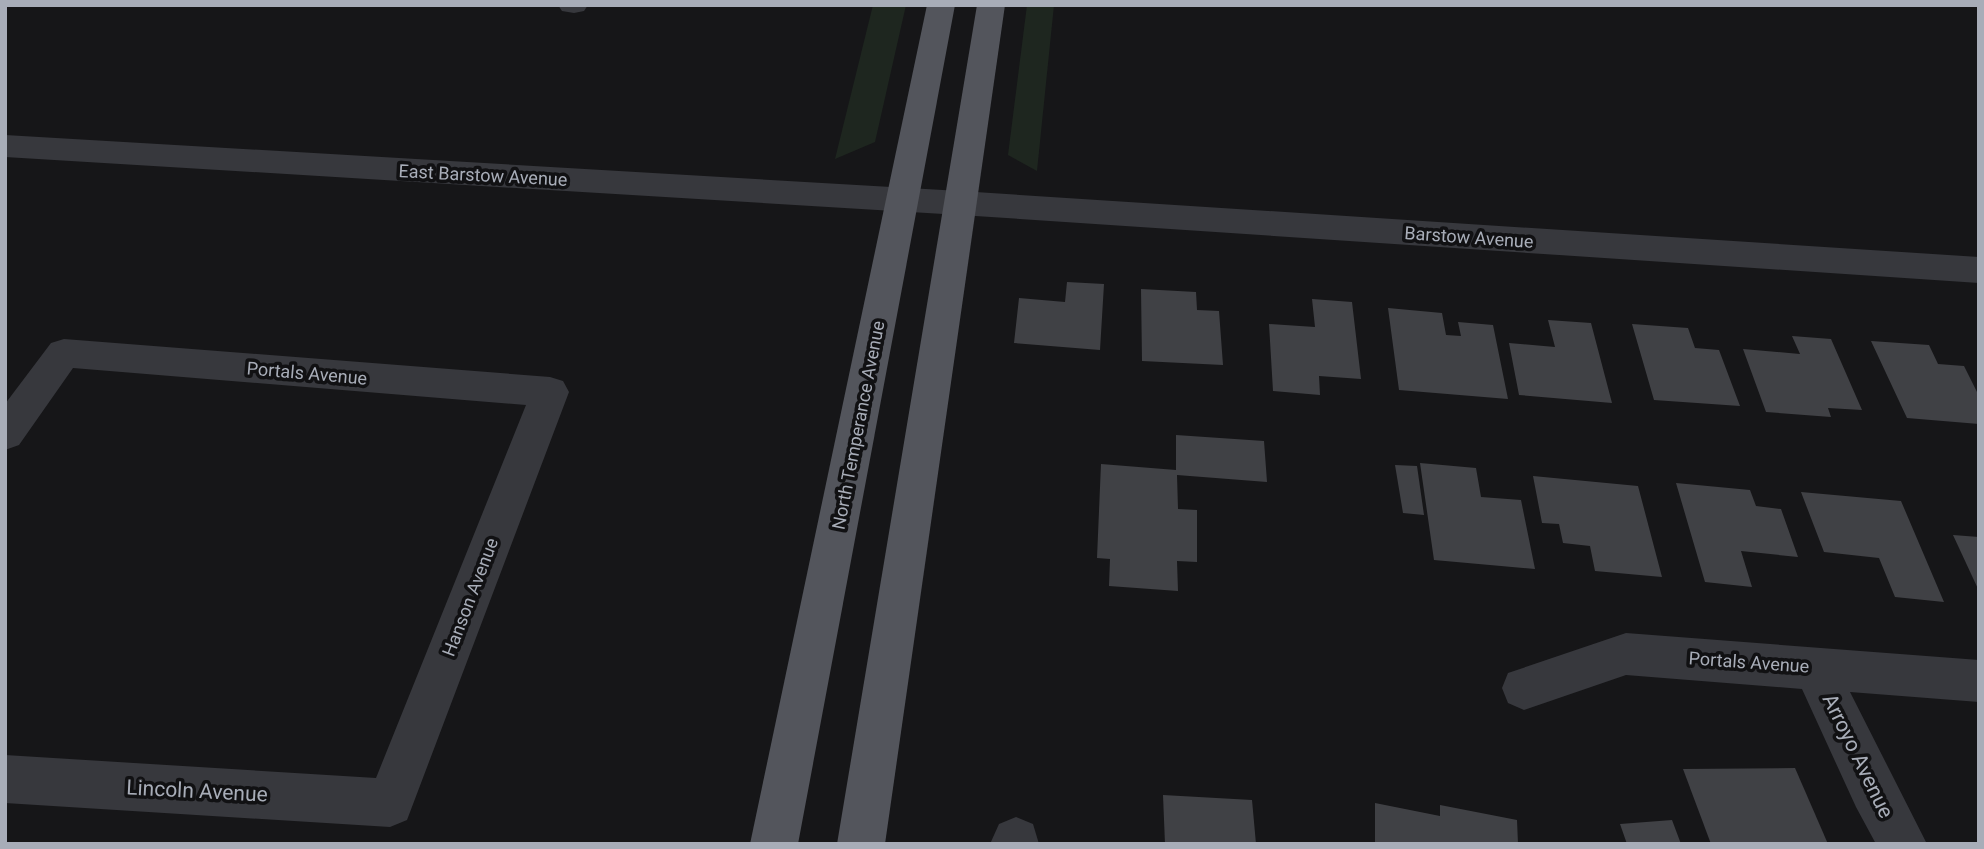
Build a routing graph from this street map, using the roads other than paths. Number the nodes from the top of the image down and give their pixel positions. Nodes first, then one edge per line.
1 (941, 5) edge
2 (991, 5) edge
3 (9, 151) edge
4 (903, 200) junction
5 (960, 203) junction
6 (1979, 270) edge
7 (550, 392) joint
8 (5, 435) edge
9 (1815, 667) junction
10 (1979, 681) edge
11 (1524, 688) dead end
12 (5, 779) edge
13 (390, 803) joint
14 (774, 844) edge
15 (861, 844) edge
16 (1903, 844) edge

1 - 4 main road, North Temperance Avenue
2 - 5 main road
3 - 4 street, East Barstow Avenue
4 - 5 street, East Barstow Avenue
4 - 14 main road, North Temperance Avenue
5 - 6 street, Barstow Avenue
5 - 15 main road
7 - 8 street, Portals Avenue
7 - 13 street, Hanson Avenue
9 - 10 street, Portals Avenue
9 - 11 street, Portals Avenue
9 - 16 street, Arroyo Avenue
12 - 13 street, Lincoln Avenue

